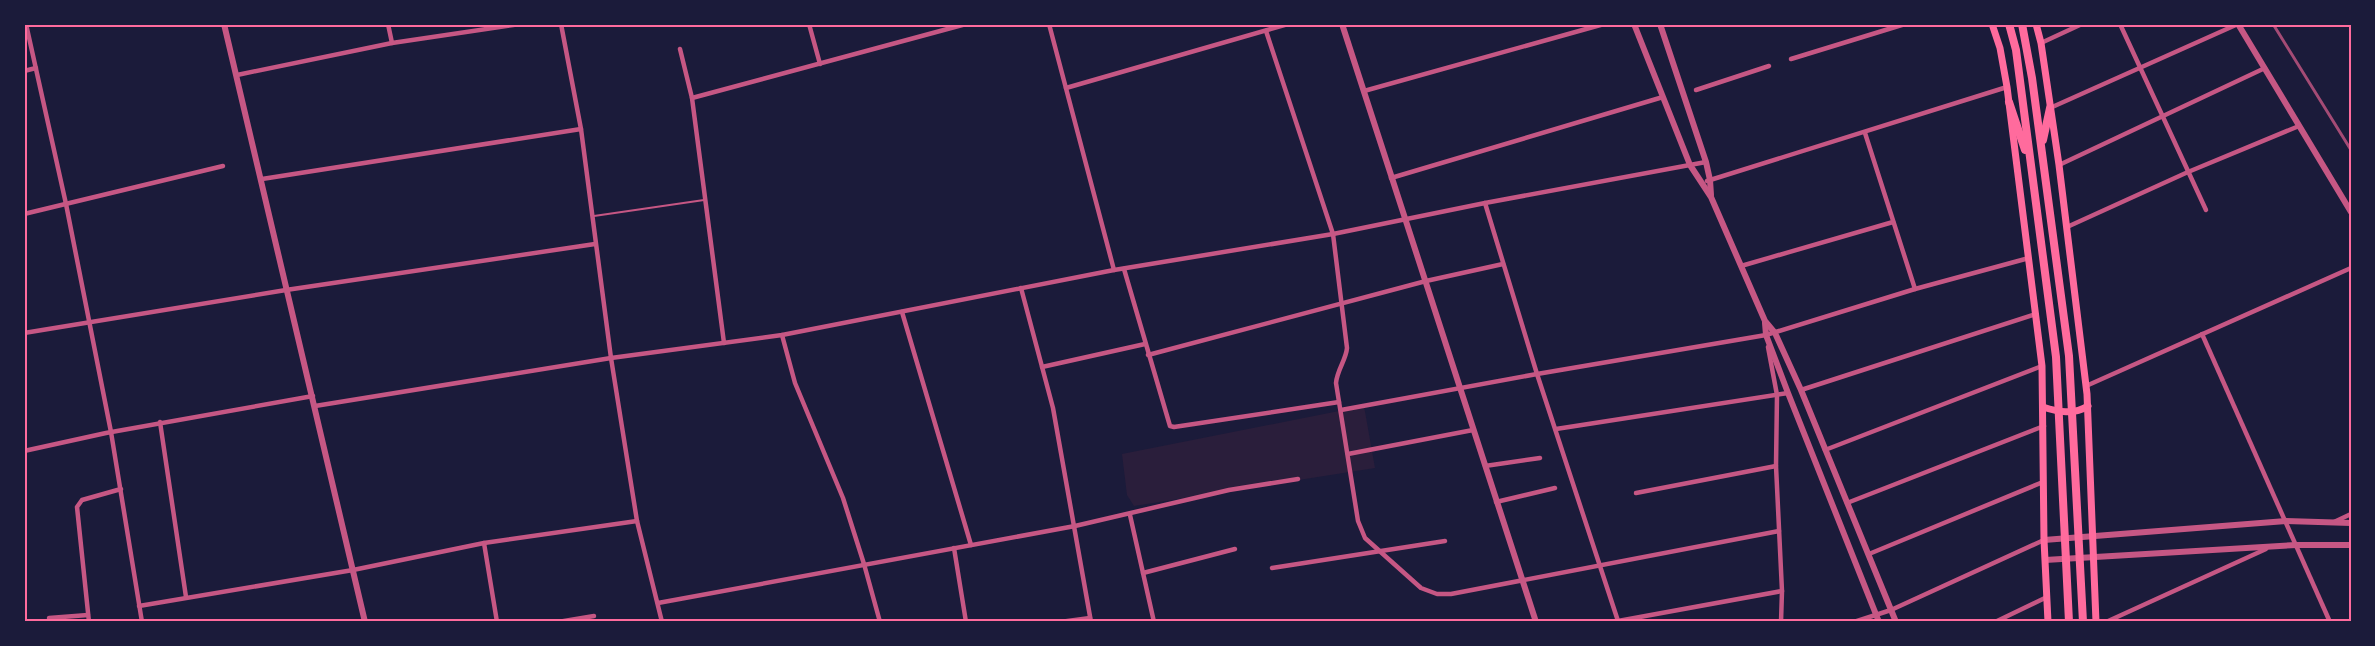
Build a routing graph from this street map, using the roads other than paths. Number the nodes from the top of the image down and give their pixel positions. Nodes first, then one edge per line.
1 (26, 24) edge
2 (224, 24) edge
3 (388, 24) edge
4 (520, 24) edge
5 (561, 24) edge
6 (809, 24) edge
7 (966, 24) edge
8 (1049, 24) edge
9 (1288, 24) edge
10 (1342, 24) edge
11 (1604, 24) edge
12 (1634, 24) edge
13 (1660, 24) edge
14 (1905, 24) edge
15 (1992, 24) edge
16 (2009, 24) edge
17 (2022, 24) edge
18 (2036, 24) edge
19 (2082, 24) edge
20 (2120, 24) edge
21 (2238, 24) edge
22 (1266, 31) junction
23 (392, 43) junction
24 (2041, 43) junction
25 (680, 49) dead end
26 (1791, 59) dead end
27 (820, 64) junction
28 (1769, 66) dead end
29 (36, 68) junction
30 (2140, 68) junction
31 (2265, 68) junction
32 (24, 71) edge
33 (237, 75) junction
34 (2007, 87) junction
35 (1066, 88) junction
36 (1696, 90) dead end
37 (1364, 91) junction
38 (1663, 97) junction
39 (692, 98) junction
40 (2009, 102) junction
41 (2050, 108) junction
42 (2163, 116) junction
43 (2299, 126) junction
44 (581, 129) junction
45 (1865, 133) junction
46 (2042, 147) junction
47 (1706, 162) junction
48 (1690, 165) junction
49 (2059, 165) junction
50 (223, 166) dead end
51 (2030, 167) junction
52 (2188, 172) junction
53 (1391, 178) junction
54 (262, 179) junction
55 (1710, 180) junction
56 (1702, 183) junction
57 (1711, 197) junction
58 (705, 200) junction
59 (1485, 203) junction
60 (66, 204) junction
61 (2206, 210) dead end
62 (2351, 212) edge
63 (24, 214) edge
64 (591, 216) junction
65 (1404, 219) junction
66 (1893, 222) junction
67 (2067, 227) junction
68 (1333, 234) junction
69 (595, 244) junction
70 (2029, 258) junction
71 (1503, 264) junction
72 (1741, 266) junction
73 (2351, 268) edge
74 (1124, 269) junction
75 (1114, 270) junction
76 (1426, 281) junction
77 (1021, 288) junction
78 (1915, 289) junction
79 (286, 290) junction
80 (1343, 303) junction
81 (902, 312) junction
82 (2036, 314) junction
83 (1765, 321) junction
84 (89, 322) junction
85 (24, 333) edge
86 (1775, 333) junction
87 (2202, 334) junction
88 (782, 335) junction
89 (1766, 335) junction
90 (724, 343) junction
91 (1145, 344) junction
92 (1148, 355) junction
93 (611, 358) junction
94 (1042, 366) junction
95 (2042, 366) junction
96 (1537, 374) junction
97 (2086, 386) junction
98 (1460, 388) junction
99 (1801, 390) junction
100 (1788, 393) junction
101 (313, 396) junction
102 (1777, 396) junction
103 (1339, 402) junction
104 (315, 406) junction
105 (2088, 406) junction
106 (2043, 407) junction
107 (1341, 410) junction
108 (160, 422) junction
109 (2044, 426) junction
110 (1556, 429) junction
111 (1473, 430) junction
112 (111, 432) junction
113 (1825, 450) junction
114 (24, 452) edge
115 (1348, 453) junction
116 (1540, 458) dead end
117 (1485, 466) junction
118 (1776, 466) junction
119 (1298, 479) dead end
120 (2043, 482) junction
121 (1555, 488) dead end
122 (121, 489) junction
123 (1636, 493) dead end
124 (1496, 502) junction
125 (1847, 503) junction
126 (1130, 514) junction
127 (2351, 514) edge
128 (2286, 520) junction
129 (637, 521) junction
130 (2331, 523) junction
131 (2351, 523) edge
132 (1075, 526) junction
133 (1779, 531) junction
134 (2093, 538) junction
135 (2044, 540) junction
136 (1445, 541) dead end
137 (484, 543) junction
138 (971, 545) junction
139 (2296, 545) junction
140 (2351, 545) edge
141 (954, 548) junction
142 (1234, 549) dead end
143 (2266, 549) junction
144 (1378, 551) junction
145 (1869, 554) junction
146 (2093, 558) junction
147 (2045, 560) junction
148 (864, 564) junction
149 (1601, 566) junction
150 (1272, 568) dead end
151 (353, 570) junction
152 (1143, 573) junction
153 (1524, 581) junction
154 (1782, 591) junction
155 (186, 597) junction
156 (2047, 597) junction
157 (658, 603) junction
158 (139, 606) junction
159 (1891, 610) junction
160 (88, 615) junction
161 (594, 616) dead end
162 (49, 618) dead end
163 (1877, 619) edge
164 (1091, 620) edge
165 (1618, 621) edge
166 (89, 622) edge
167 (142, 622) edge
168 (365, 622) edge
169 (497, 622) edge
170 (558, 622) edge
171 (662, 622) edge
172 (880, 622) edge
173 (966, 622) edge
174 (1060, 622) edge
175 (1154, 622) edge
176 (1536, 622) edge
177 (1781, 622) edge
178 (1854, 622) edge
179 (1896, 622) edge
180 (1995, 622) edge
181 (2048, 622) edge
182 (2069, 622) edge
183 (2083, 622) edge
184 (2096, 622) edge
185 (2106, 622) edge
186 (2330, 622) edge

1 - 29 street
2 - 33 street
3 - 23 street
4 - 23 street
5 - 44 street
6 - 27 street
7 - 27 street
8 - 35 street
9 - 22 street
10 - 37 street
11 - 37 street
12 - 38 street
13 - 47 street
14 - 26 street
15 - 34 main road
16 - 51 highway
17 - 46 highway
18 - 24 main road
19 - 24 street
20 - 30 street
21 - 30 street
21 - 31 street
22 - 35 street
22 - 68 street
23 - 33 street
24 - 41 main road
25 - 39 street
27 - 39 street
28 - 36 street
29 - 32 street
29 - 60 street
30 - 41 street
30 - 42 street
31 - 42 street
31 - 43 street
33 - 54 street
34 - 40 main road
34 - 45 street
35 - 75 street
37 - 53 street
38 - 48 street
38 - 53 street
39 - 58 street
40 - 51 highway
40 - 70 main road
41 - 46 highway
41 - 49 main road
42 - 49 street
42 - 52 street
43 - 52 street
43 - 62 street
44 - 54 street
44 - 64 street
45 - 55 street
45 - 66 street
46 - 183 highway
47 - 48 street
47 - 55 street
48 - 56 street
48 - 59 street
49 - 67 main road
50 - 60 street
51 - 182 highway
52 - 61 street
52 - 67 street
53 - 65 street
54 - 79 street
55 - 56 street
55 - 57 street
56 - 57 street
57 - 72 street
58 - 64 lane
58 - 90 street
59 - 65 street
59 - 71 street
60 - 63 street
60 - 84 street
64 - 69 street
65 - 68 street
65 - 76 street
66 - 72 street
66 - 78 street
67 - 97 main road
68 - 74 street
68 - 80 street
69 - 79 street
69 - 93 street
70 - 78 street
70 - 82 main road
71 - 76 street
71 - 96 street
72 - 83 street
73 - 87 street
74 - 75 street
74 - 91 street
75 - 77 street
76 - 80 street
76 - 98 street
77 - 81 street
77 - 94 street
78 - 86 street
79 - 84 street
79 - 101 street
80 - 92 street
80 - 103 street
81 - 88 street
81 - 138 street
82 - 95 main road
82 - 99 street
83 - 86 street
83 - 89 street
84 - 85 street
84 - 112 street
86 - 89 street
86 - 99 street
87 - 97 street
87 - 128 street
88 - 90 street
88 - 148 street
89 - 96 street
89 - 100 street
89 - 102 street
90 - 93 street
91 - 92 street
91 - 94 street
92 - 103 street
93 - 104 street
93 - 129 street
94 - 132 street
95 - 106 main road
95 - 113 street
96 - 98 street
96 - 110 street
97 - 105 main road
98 - 107 street
98 - 111 street
99 - 113 street
100 - 102 street
100 - 163 street
101 - 104 street
101 - 108 street
102 - 110 street
102 - 118 street
103 - 107 street
104 - 151 street
105 - 106 main road
105 - 134 main road
106 - 109 main road
107 - 115 street
108 - 112 street
108 - 155 street
109 - 120 main road
109 - 125 street
110 - 149 street
111 - 115 street
111 - 117 street
112 - 114 street
112 - 122 street
113 - 125 street
115 - 144 street
116 - 117 street
117 - 124 street
118 - 123 street
118 - 133 street
119 - 126 street
120 - 135 main road
120 - 145 street
121 - 124 street
122 - 158 street
122 - 160 street
124 - 153 street
125 - 145 street
126 - 132 street
126 - 152 street
127 - 130 street
128 - 130 street
128 - 134 street
128 - 139 street
129 - 137 street
129 - 157 street
130 - 131 street
132 - 138 street
132 - 164 street
133 - 149 street
133 - 154 street
134 - 135 street
134 - 146 main road
135 - 147 main road
135 - 159 street
136 - 144 street
137 - 151 street
137 - 169 street
138 - 141 street
139 - 140 street
139 - 143 street
139 - 186 street
141 - 148 street
141 - 173 street
142 - 152 street
143 - 146 street
143 - 185 street
144 - 150 street
144 - 153 street
145 - 159 street
146 - 147 street
146 - 184 main road
147 - 156 main road
148 - 157 street
148 - 172 street
149 - 153 street
149 - 165 street
151 - 155 street
151 - 168 street
152 - 175 street
153 - 176 street
154 - 165 street
154 - 177 street
155 - 158 street
156 - 180 street
156 - 181 main road
157 - 171 street
158 - 167 street
159 - 163 street
159 - 179 street
160 - 162 street
160 - 166 street
161 - 170 street
163 - 178 street
164 - 174 street

